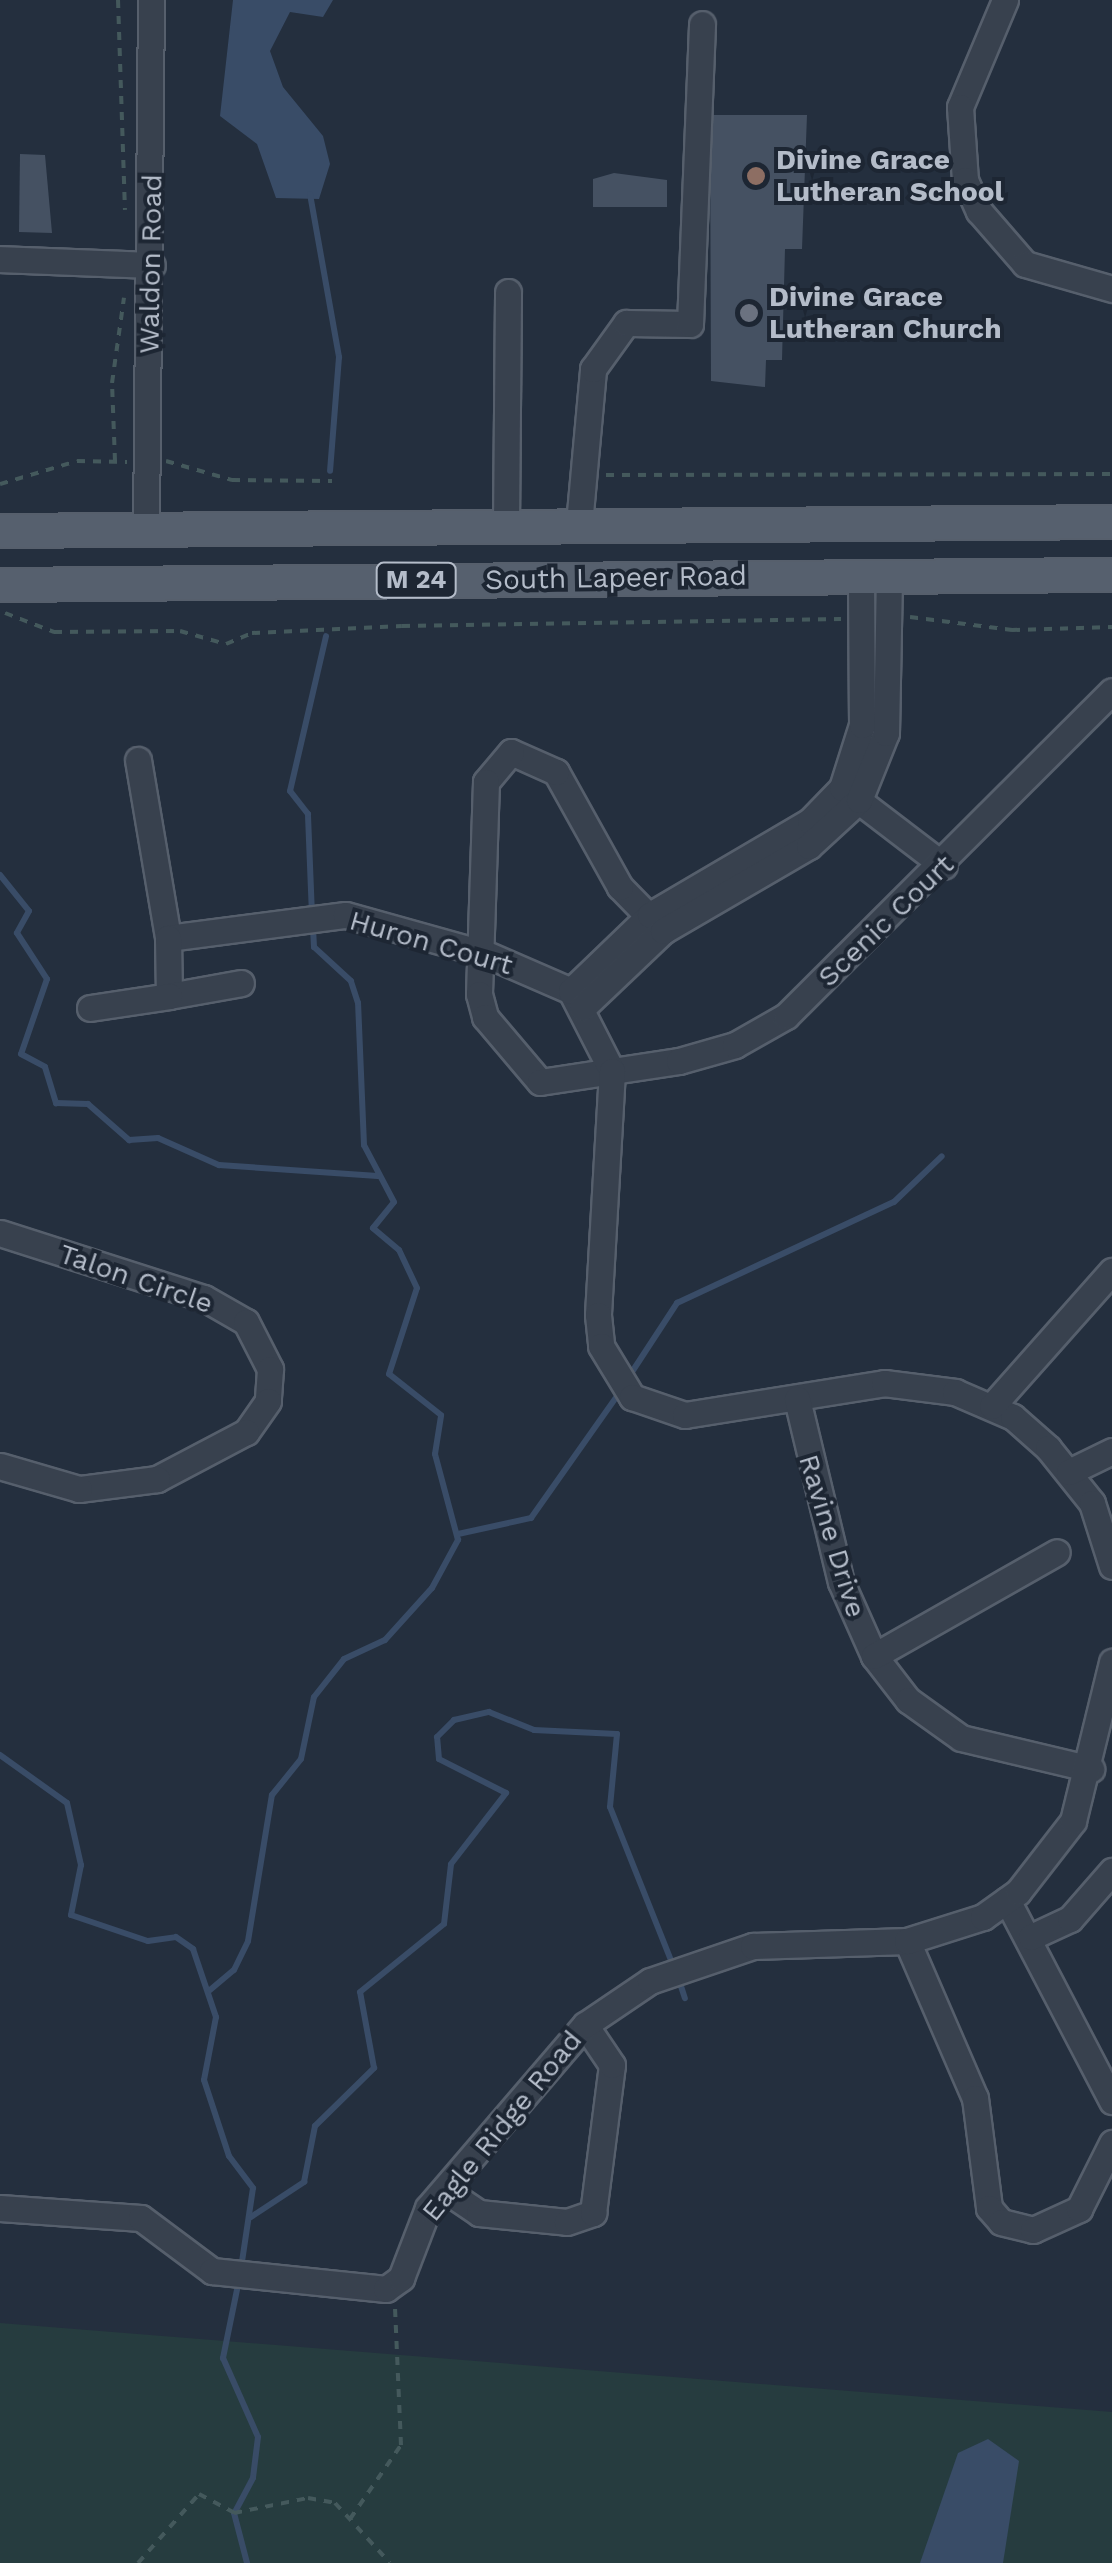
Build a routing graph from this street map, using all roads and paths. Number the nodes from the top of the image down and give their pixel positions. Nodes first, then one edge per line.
1 (118, 0) edge
2 (152, 0) edge
3 (1005, 0) edge
4 (702, 24) dead end
5 (126, 220) dead end
6 (0, 259) edge
7 (141, 265) junction
8 (1112, 289) edge
9 (508, 292) dead end
10 (115, 461) junction
11 (164, 461) dead end
12 (131, 462) dead end
13 (595, 474) dead end
14 (1112, 474) edge
15 (332, 480) dead end
16 (0, 484) edge
17 (1025, 522) junction
18 (1112, 522) edge
19 (579, 524) junction
20 (506, 525) junction
21 (146, 528) junction
22 (0, 530) edge
23 (1005, 574) junction
24 (875, 575) junction
25 (1112, 575) edge
26 (0, 585) edge
27 (0, 612) edge
28 (854, 617) dead end
29 (895, 617) dead end
30 (1112, 627) edge
31 (1112, 691) edge
32 (138, 760) dead end
33 (850, 794) junction
34 (944, 866) junction
35 (656, 923) junction
36 (168, 938) junction
37 (486, 954) junction
38 (241, 983) dead end
39 (169, 996) junction
40 (577, 999) junction
41 (90, 1008) dead end
42 (612, 1071) junction
43 (0, 1232) edge
44 (1112, 1272) edge
45 (797, 1399) junction
46 (992, 1406) junction
47 (1112, 1451) edge
48 (0, 1466) edge
49 (1070, 1472) junction
50 (1057, 1552) dead end
51 (1112, 1566) edge
52 (874, 1656) junction
53 (1112, 1662) edge
54 (1090, 1769) junction
55 (1112, 1871) edge
56 (1007, 1900) junction
57 (1031, 1937) junction
58 (908, 1942) junction
59 (585, 2025) junction
60 (1112, 2102) edge
61 (1112, 2143) edge
62 (444, 2190) junction
63 (0, 2208) edge
64 (394, 2284) junction
65 (350, 2519) junction
66 (138, 2563) edge
67 (390, 2563) edge

1 - 5 path
2 - 7 street, Waldon Road
3 - 8 street
4 - 19 street
6 - 7 street
7 - 10 path
7 - 21 street, Waldon Road
9 - 20 street
10 - 12 path
10 - 16 path
11 - 15 path
13 - 14 path
17 - 18 main road, South Lapeer Road / M 24
17 - 19 main road, South Lapeer Road / M 24
17 - 23 main road
19 - 20 main road, South Lapeer Road / M 24
20 - 21 main road, South Lapeer Road / M 24
21 - 22 main road, South Lapeer Road / M 24
23 - 24 main road, South Lapeer Road / M 24
23 - 25 main road, South Lapeer Road / M 24
24 - 26 main road, South Lapeer Road / M 24
24 - 33 street
27 - 28 path
29 - 30 path
31 - 34 street, Scenic Court
32 - 36 street
33 - 34 street
33 - 35 street
34 - 42 street, Scenic Court
35 - 37 street
35 - 40 street
36 - 37 street, Huron Court
36 - 39 street
37 - 40 street, Huron Court
37 - 42 street, Scenic Court
38 - 39 street
39 - 41 street
40 - 42 street
42 - 45 street
43 - 48 street, Talon Circle
44 - 46 street
45 - 46 street
45 - 52 street, Ravine Drive
46 - 49 street
47 - 49 street
49 - 51 street
50 - 52 street
52 - 54 street, Ravine Drive
53 - 54 street, Eagle Ridge Road
54 - 56 street, Eagle Ridge Road
55 - 57 street
56 - 57 street
56 - 58 street, Eagle Ridge Road
57 - 60 street
58 - 59 street, Eagle Ridge Road
58 - 61 street
59 - 62 street, Eagle Ridge Road
59 - 62 street
62 - 64 street, Eagle Ridge Road
63 - 64 street
64 - 65 path
65 - 66 path
65 - 67 path

